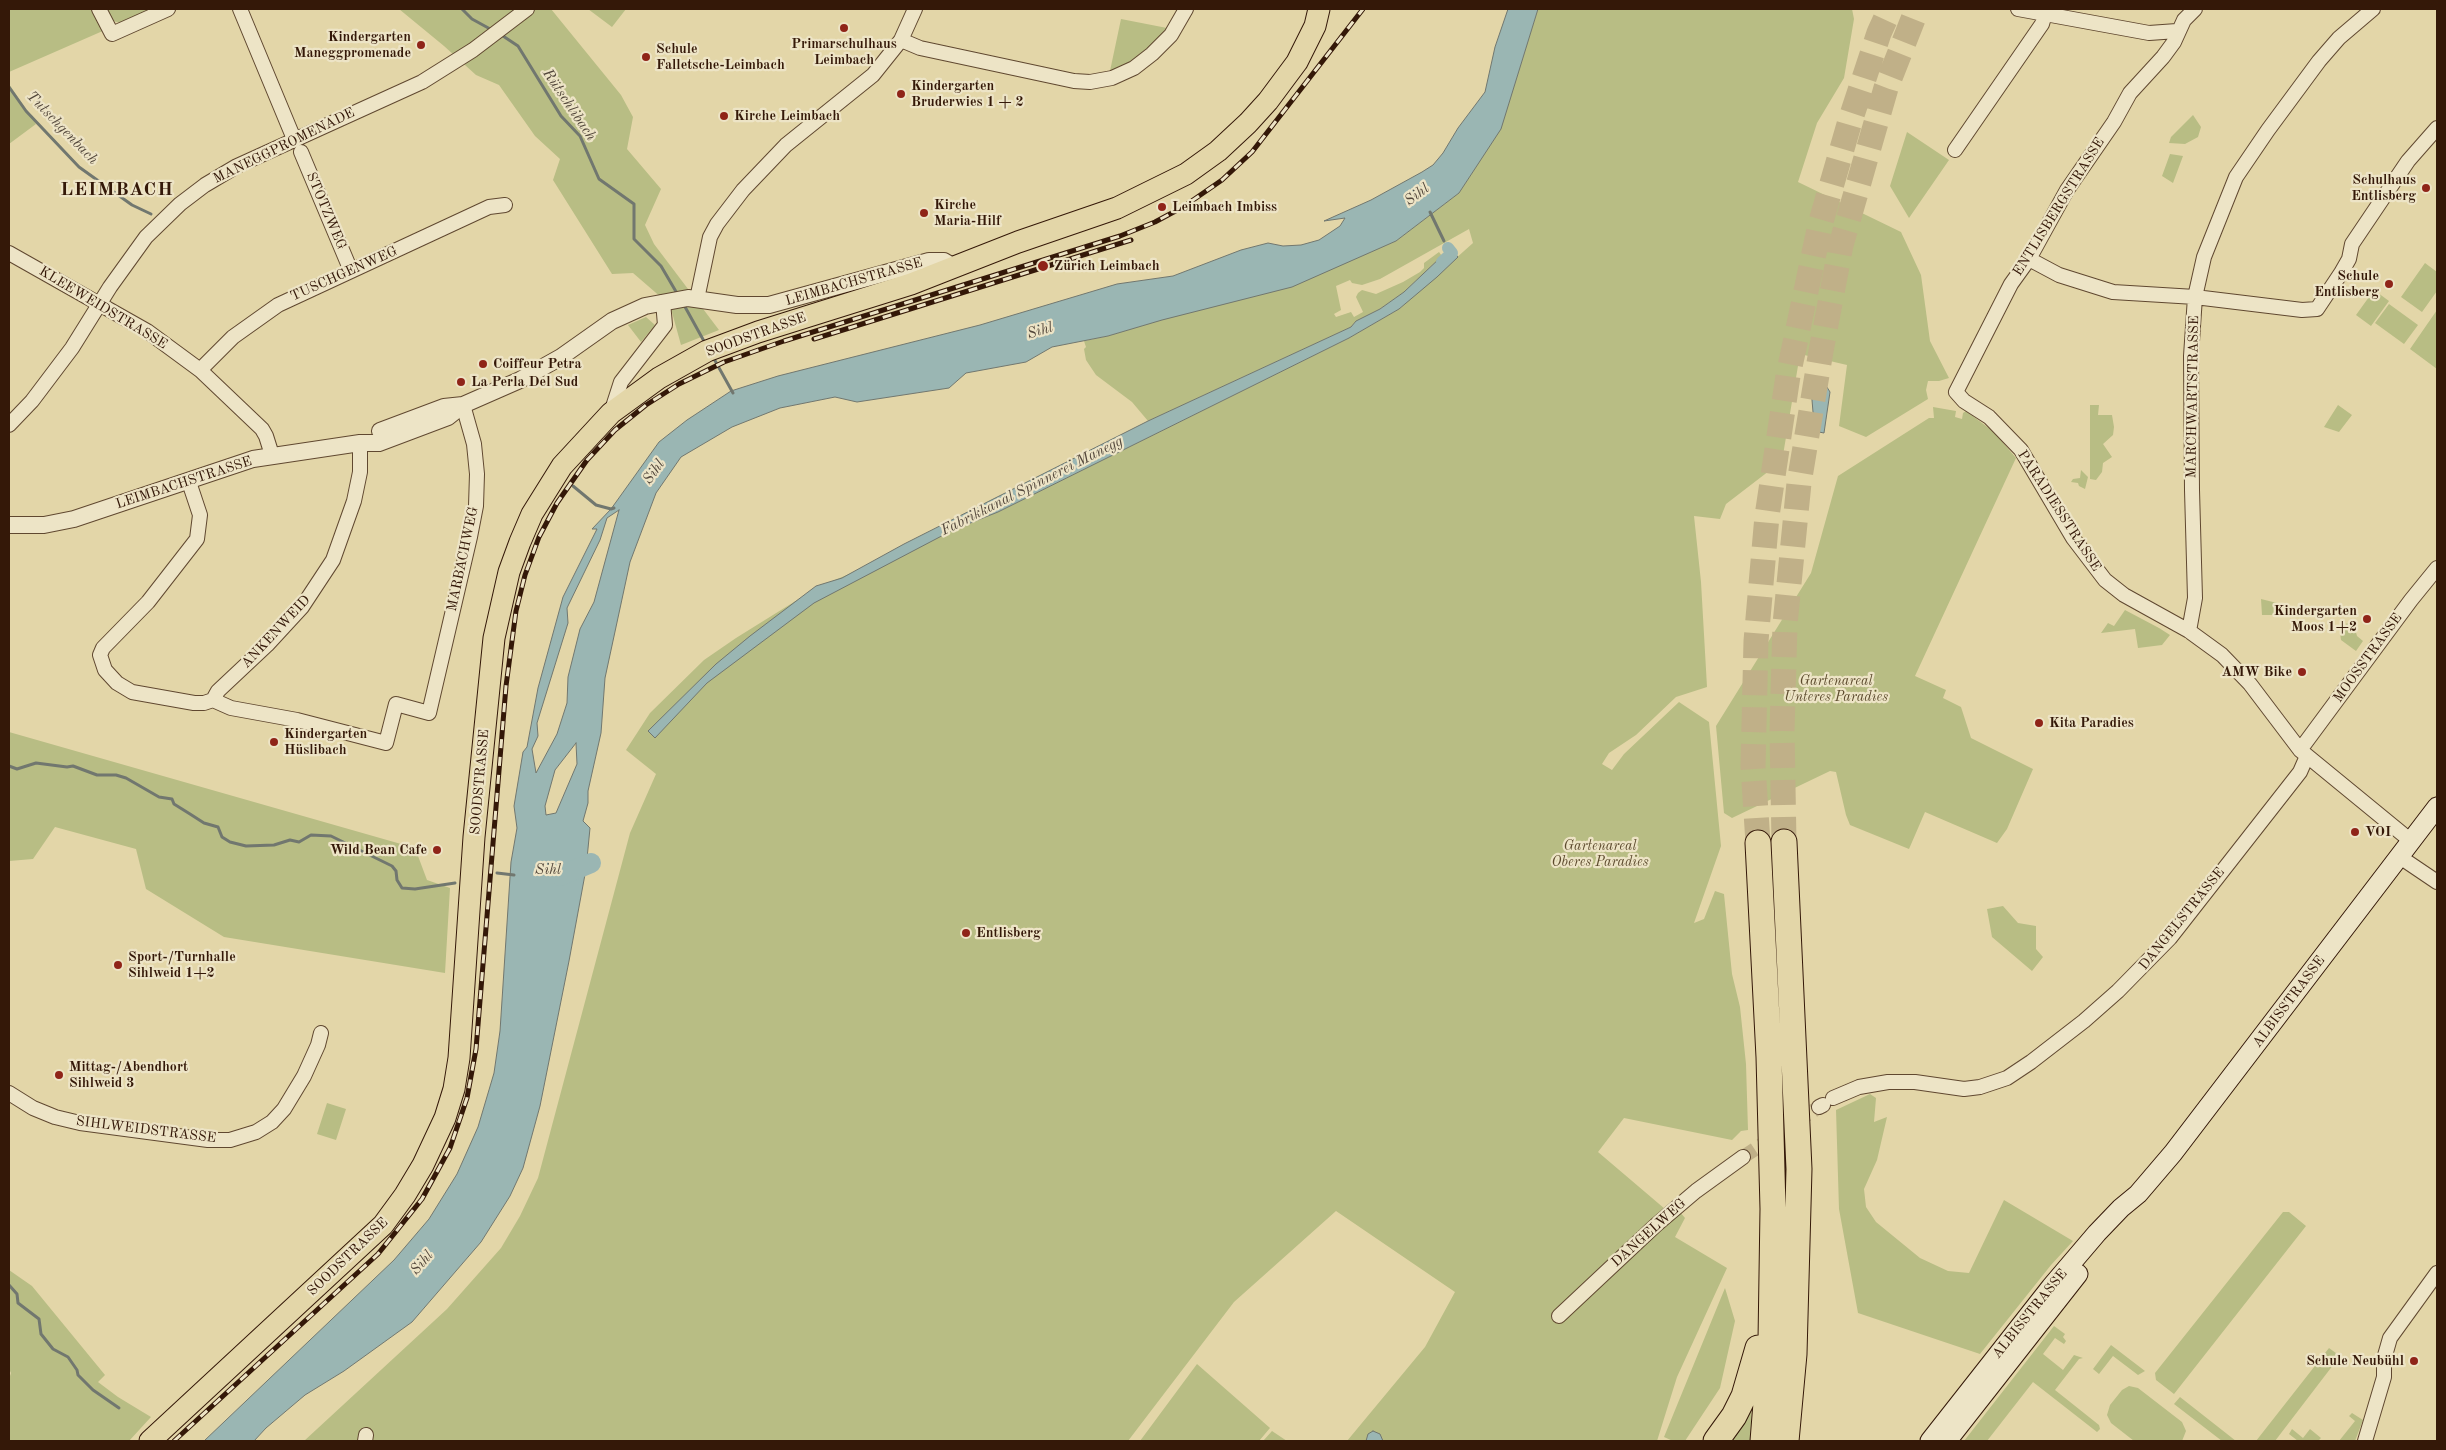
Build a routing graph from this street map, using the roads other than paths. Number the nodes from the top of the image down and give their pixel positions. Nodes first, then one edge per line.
1 (99, 9) edge
2 (168, 9) edge
3 (240, 9) edge
4 (527, 9) edge
5 (915, 9) edge
6 (1186, 9) edge
7 (1319, 9) edge
8 (2018, 9) edge
9 (2195, 9) edge
10 (2372, 9) edge
11 (2045, 14) junction
12 (2177, 31) junction
13 (901, 40) junction
14 (2437, 128) edge
15 (294, 138) junction
16 (1955, 150) dead end
17 (301, 152) dead end
18 (504, 205) dead end
19 (9, 253) edge
20 (2029, 259) junction
21 (954, 267) junction
22 (351, 271) junction
23 (2195, 297) junction
24 (693, 299) junction
25 (667, 301) junction
26 (99, 304) junction
27 (200, 370) junction
28 (1956, 392) joint
29 (463, 405) junction
30 (611, 413) junction
31 (9, 426) edge
32 (360, 444) junction
33 (272, 455) junction
34 (189, 482) junction
35 (9, 525) edge
36 (2437, 568) edge
37 (2189, 631) junction
38 (214, 700) junction
39 (2304, 753) junction
40 (2437, 807) edge
41 (2412, 841) junction
42 (1784, 842) tunnel mouth
43 (1758, 843) tunnel mouth
44 (2400, 856) junction
45 (2437, 882) edge
46 (321, 1033) dead end
47 (9, 1093) edge
48 (1825, 1103) tunnel mouth
49 (1743, 1157) tunnel mouth
50 (2138, 1194) junction
51 (2437, 1273) edge
52 (1773, 1280) junction
53 (1559, 1316) dead end
54 (150, 1441) edge
55 (1716, 1441) edge
56 (1763, 1441) edge
57 (1786, 1441) edge
58 (1930, 1441) edge
59 (1947, 1441) edge
60 (2365, 1441) edge

1 - 2 street
3 - 15 street
4 - 15 street, MANEGGPROMENADE
5 - 13 street
6 - 13 street
7 - 21 main road
8 - 11 street
9 - 12 street, ENTLISBERGSTRASSE
10 - 23 street, MARCHWARTSTRASSE
11 - 12 street
11 - 16 street
12 - 20 street, ENTLISBERGSTRASSE
13 - 24 street
14 - 23 street
15 - 26 street, MANEGGPROMENADE
17 - 22 street, STOTZWEG
18 - 22 street, TUSCHGENWEG
19 - 26 street, KLEEWEIDSTRASSE
20 - 23 street
20 - 28 street, ENTLISBERGSTRASSE
21 - 24 street, LEIMBACHSTRASSE
21 - 30 main road, SOODSTRASSE
22 - 27 street, TUSCHGENWEG
23 - 37 street, MARCHWARTSTRASSE
24 - 25 street, LEIMBACHSTRASSE
25 - 29 street, LEIMBACHSTRASSE
25 - 30 street
26 - 27 street, KLEEWEIDSTRASSE
26 - 31 street, MANEGGPROMENADE
27 - 33 street, KLEEWEIDSTRASSE
28 - 37 street, PARADIESSTRASSE
29 - 32 street, LEIMBACHSTRASSE
29 - 38 street, MARBACHWEG
30 - 54 main road, SOODSTRASSE
32 - 33 street, LEIMBACHSTRASSE
32 - 38 street, ANKENWEID
33 - 34 street, LEIMBACHSTRASSE
34 - 35 street, LEIMBACHSTRASSE
34 - 38 street
36 - 39 street, MOOSSTRASSE
37 - 39 street, PARADIESSTRASSE
39 - 41 street, PARADIESSTRASSE
39 - 48 street, DANGELSTRASSE
40 - 41 main road, ALBISSTRASSE
41 - 44 main road, ALBISSTRASSE
42 - 57 highway
43 - 52 highway
44 - 45 street
44 - 50 main road, ALBISSTRASSE
46 - 47 street, SIHLWEIDSTRASSE
49 - 53 street, DANGELWEG
50 - 58 main road, ALBISSTRASSE
50 - 59 main road, ALBISSTRASSE
51 - 60 street
52 - 55 highway
52 - 56 highway

